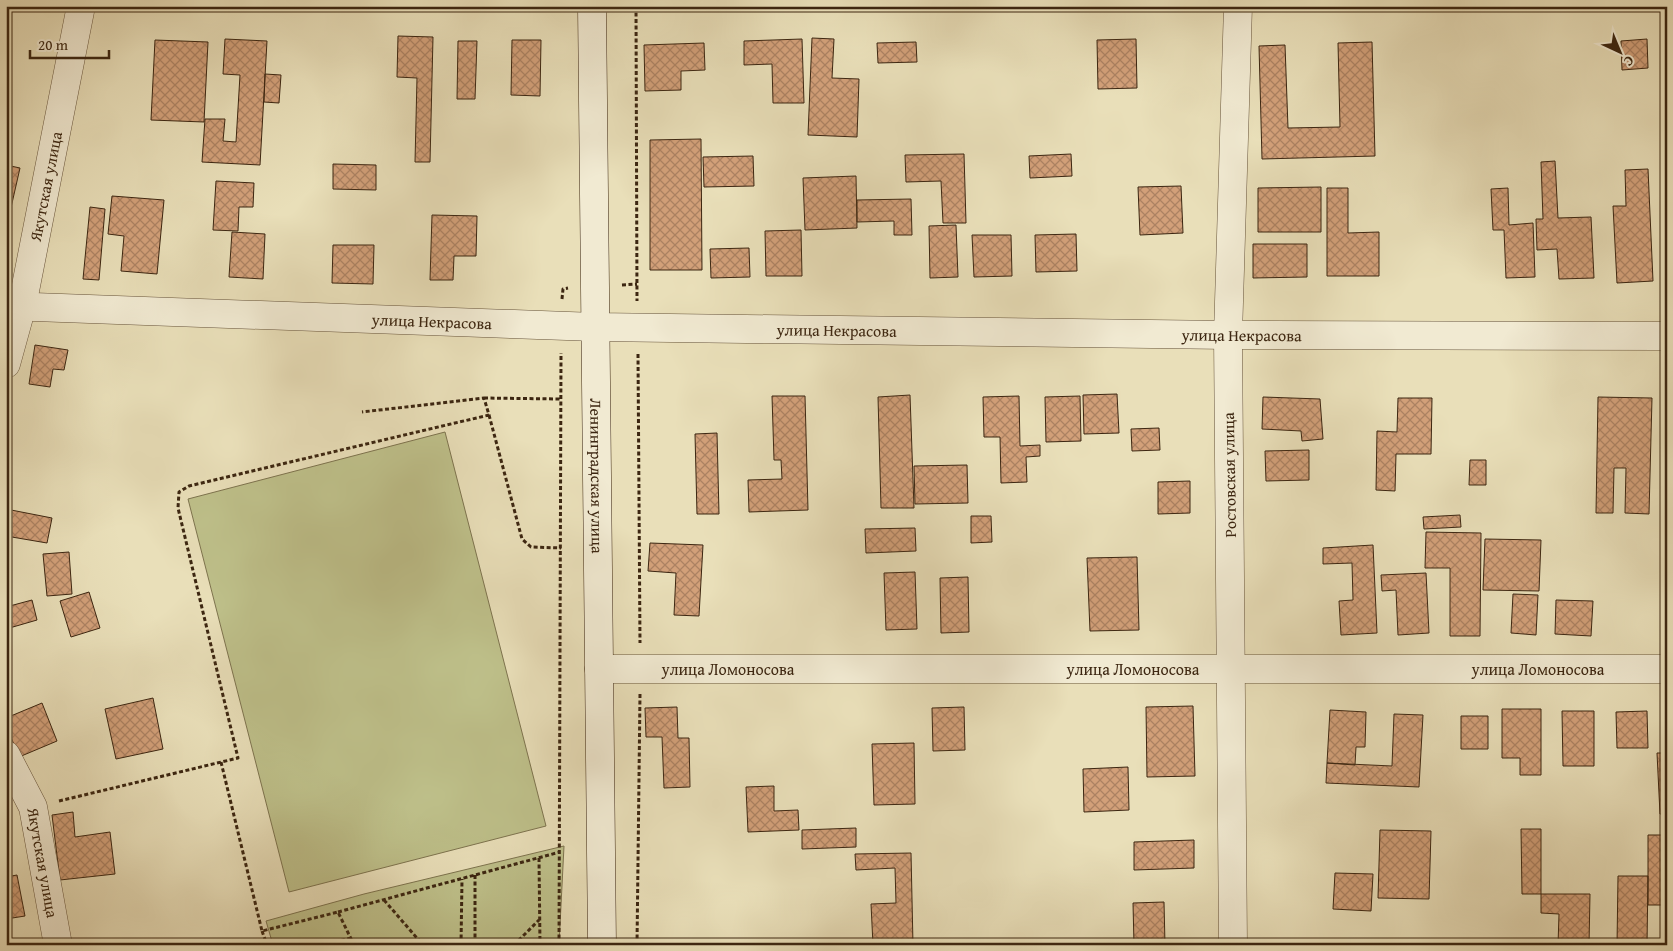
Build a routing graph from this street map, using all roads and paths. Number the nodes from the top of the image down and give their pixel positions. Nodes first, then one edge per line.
1 (81, 6) edge
2 (592, 6) edge
3 (636, 6) edge
4 (1238, 6) edge
5 (14, 306) edge
6 (561, 326) junction
7 (596, 327) junction
8 (638, 328) junction
9 (1228, 335) junction
10 (1667, 336) edge
11 (6, 364) edge
12 (484, 398) junction
13 (561, 398) junction
14 (362, 412) dead end
15 (489, 415) junction
16 (561, 548) junction
17 (599, 669) junction
18 (640, 669) junction
19 (1231, 669) junction
20 (1667, 669) edge
21 (6, 755) edge
22 (221, 762) junction
23 (34, 807) junction
24 (560, 852) junction
25 (539, 858) junction
26 (475, 875) junction
27 (462, 879) junction
28 (383, 900) junction
29 (338, 912) junction
30 (539, 919) junction
31 (262, 931) junction
32 (351, 938) junction
33 (58, 945) edge
34 (267, 945) edge
35 (322, 945) edge
36 (354, 945) edge
37 (422, 945) edge
38 (461, 945) edge
39 (476, 945) edge
40 (514, 945) edge
41 (540, 945) edge
42 (559, 945) edge
43 (602, 945) edge
44 (637, 945) edge
45 (1233, 945) edge

1 - 5 street, Якутская улица
2 - 7 street, Ленинградская улица
3 - 8 path
4 - 9 street, Ростовская улица
5 - 6 street, улица Некрасова
5 - 11 street, Якутская улица
6 - 7 street, улица Некрасова
6 - 13 path
7 - 8 street, улица Некрасова
7 - 17 street, Ленинградская улица
8 - 9 street, улица Некрасова
8 - 18 path
9 - 10 street, улица Некрасова
9 - 19 street, Ростовская улица
12 - 13 path
12 - 14 path
12 - 15 path
13 - 16 path
15 - 16 path
15 - 22 path
16 - 24 path
17 - 18 street, улица Ломоносова
17 - 43 street, Ленинградская улица
18 - 19 street, улица Ломоносова
18 - 44 path
19 - 20 street, улица Ломоносова
19 - 45 street, Ростовская улица
21 - 23 street, Якутская улица
22 - 23 path
22 - 31 path
23 - 33 street, Якутская улица
24 - 25 path
24 - 42 path
25 - 26 path
25 - 30 path
26 - 27 path
26 - 39 path
27 - 28 path
27 - 38 path
28 - 29 path
28 - 37 path
29 - 31 path
29 - 32 path
30 - 40 path
30 - 41 path
31 - 34 path
32 - 35 path
32 - 36 path

